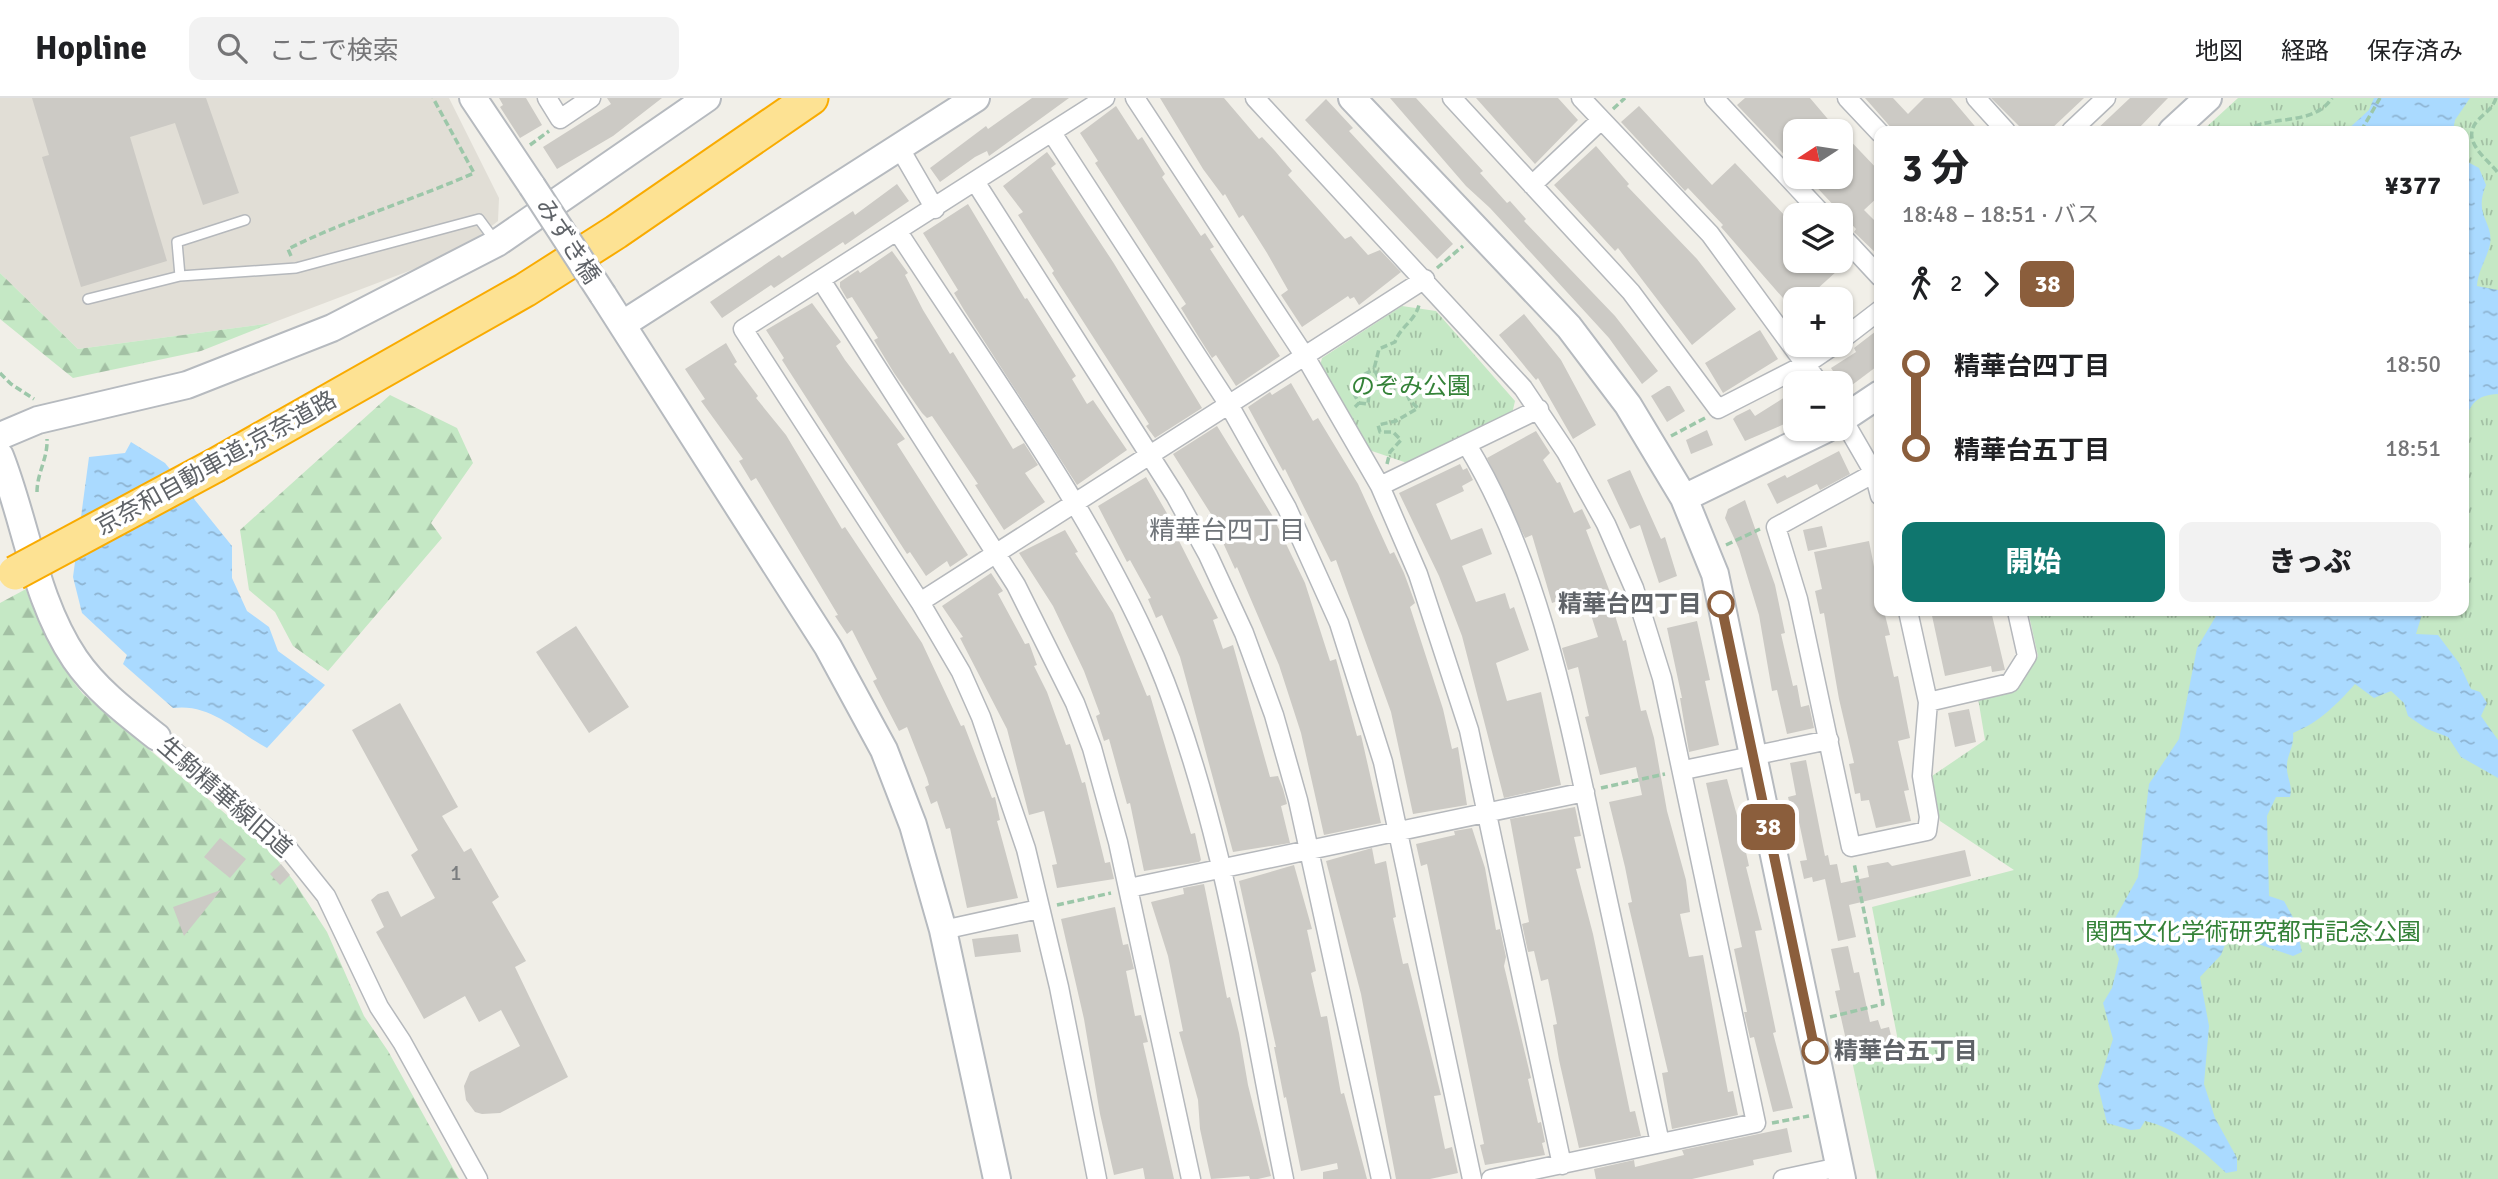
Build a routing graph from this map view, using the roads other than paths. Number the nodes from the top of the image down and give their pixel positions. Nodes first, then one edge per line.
1 (473, 98) edge
2 (547, 98) edge
3 (592, 98) edge
4 (707, 98) edge
5 (788, 98) edge
6 (811, 98) edge
7 (976, 98) edge
8 (1105, 98) edge
9 (1135, 98) edge
10 (1255, 98) edge
11 (1352, 98) edge
12 (1452, 98) edge
13 (1581, 98) edge
14 (1714, 98) edge
15 (1847, 98) edge
16 (1976, 98) edge
17 (2105, 98) edge
18 (2207, 98) edge
19 (1601, 120) junction
20 (2001, 126) edge
21 (2076, 126) edge
22 (2177, 126) edge
23 (1874, 127) edge
24 (1052, 133) junction
25 (898, 147) junction
26 (976, 183) junction
27 (1532, 185) junction
28 (1812, 203) edge
29 (935, 208) junction
30 (245, 220) dead end
31 (898, 232) junction
32 (497, 243) junction
33 (1853, 248) edge
34 (1874, 270) edge
35 (180, 276) junction
36 (1425, 279) junction
37 (821, 280) junction
38 (88, 299) dead end
39 (1874, 315) edge
40 (623, 324) junction
41 (1853, 331) edge
42 (430, 341) junction
43 (1817, 357) edge
44 (1306, 358) junction
45 (1807, 364) junction
46 (1811, 371) edge
47 (1874, 398) edge
48 (1229, 405) junction
49 (1539, 409) junction
50 (1853, 411) edge
51 (0, 436) edge
52 (1853, 440) edge
53 (1798, 441) edge
54 (1467, 445) junction
55 (0, 456) edge
56 (1149, 457) junction
57 (1874, 467) edge
58 (1874, 473) edge
59 (1380, 486) junction
60 (6, 490) edge
61 (1684, 498) junction
62 (1074, 503) junction
63 (995, 555) junction
64 (8, 577) edge
65 (920, 603) junction
66 (1909, 616) edge
67 (2019, 616) edge
68 (1928, 702) junction
69 (157, 737) joint
70 (1829, 740) junction
71 (1752, 755) junction
72 (1684, 770) junction
73 (1585, 792) junction
74 (1487, 812) junction
75 (1399, 830) junction
76 (1309, 849) junction
77 (1220, 867) junction
78 (1129, 888) junction
79 (1039, 909) junction
80 (943, 930) junction
81 (1660, 1143) junction
82 (1562, 1165) junction
83 (1840, 1173) edge
84 (478, 1179) edge
85 (997, 1179) edge
86 (1097, 1179) edge
87 (1191, 1179) edge
88 (1284, 1179) edge
89 (1381, 1179) edge
90 (1472, 1179) edge
91 (1492, 1179) edge
92 (1783, 1179) edge

1 - 40 street, みずき橋, bridge
2 - 3 street
4 - 32 street
5 - 42 highway, 京奈和自動車道;京奈道路
6 - 42 highway, 京奈和自動車道;京奈道路
7 - 25 street
8 - 24 street
9 - 44 street
10 - 36 street
11 - 61 street
12 - 27 street
13 - 19 street
14 - 28 street
15 - 23 street
16 - 20 street
17 - 21 street
18 - 22 street
19 - 27 street
19 - 45 street
24 - 26 street
24 - 48 street
25 - 29 street
25 - 40 street
26 - 29 street
26 - 56 street
27 - 45 street
29 - 31 street
30 - 35 lane
31 - 37 street
31 - 62 street
32 - 35 lane
32 - 51 street
33 - 34 street
35 - 38 lane
36 - 44 street
36 - 49 street
37 - 63 street
37 - 65 street
39 - 41 street
40 - 80 street, みずき橋
42 - 64 highway, 京奈和自動車道;京奈道路, bridge
43 - 45 street
44 - 48 street
44 - 59 street
45 - 46 street
47 - 50 street
48 - 56 street
48 - 75 street
49 - 54 street
49 - 72 street
52 - 57 street
53 - 61 street
54 - 59 street
54 - 73 street
55 - 60 street, 生駒精華線旧道
56 - 62 street
56 - 76 street
58 - 70 street
59 - 74 street
60 - 69 street, 生駒精華線旧道
61 - 71 street
62 - 63 street
62 - 77 street
63 - 65 street
63 - 78 street
65 - 79 street
66 - 68 street
67 - 68 street
68 - 70 street
69 - 84 street, 生駒精華線旧道
70 - 71 street
71 - 72 street
71 - 83 street
72 - 81 street
73 - 74 street
73 - 81 street
74 - 75 street
74 - 82 street
75 - 76 street
75 - 90 street
76 - 77 street
76 - 89 street
77 - 78 street
77 - 88 street
78 - 87 street
79 - 80 street
79 - 86 street
80 - 85 street, みずき橋
81 - 82 street
82 - 91 street
83 - 92 street

